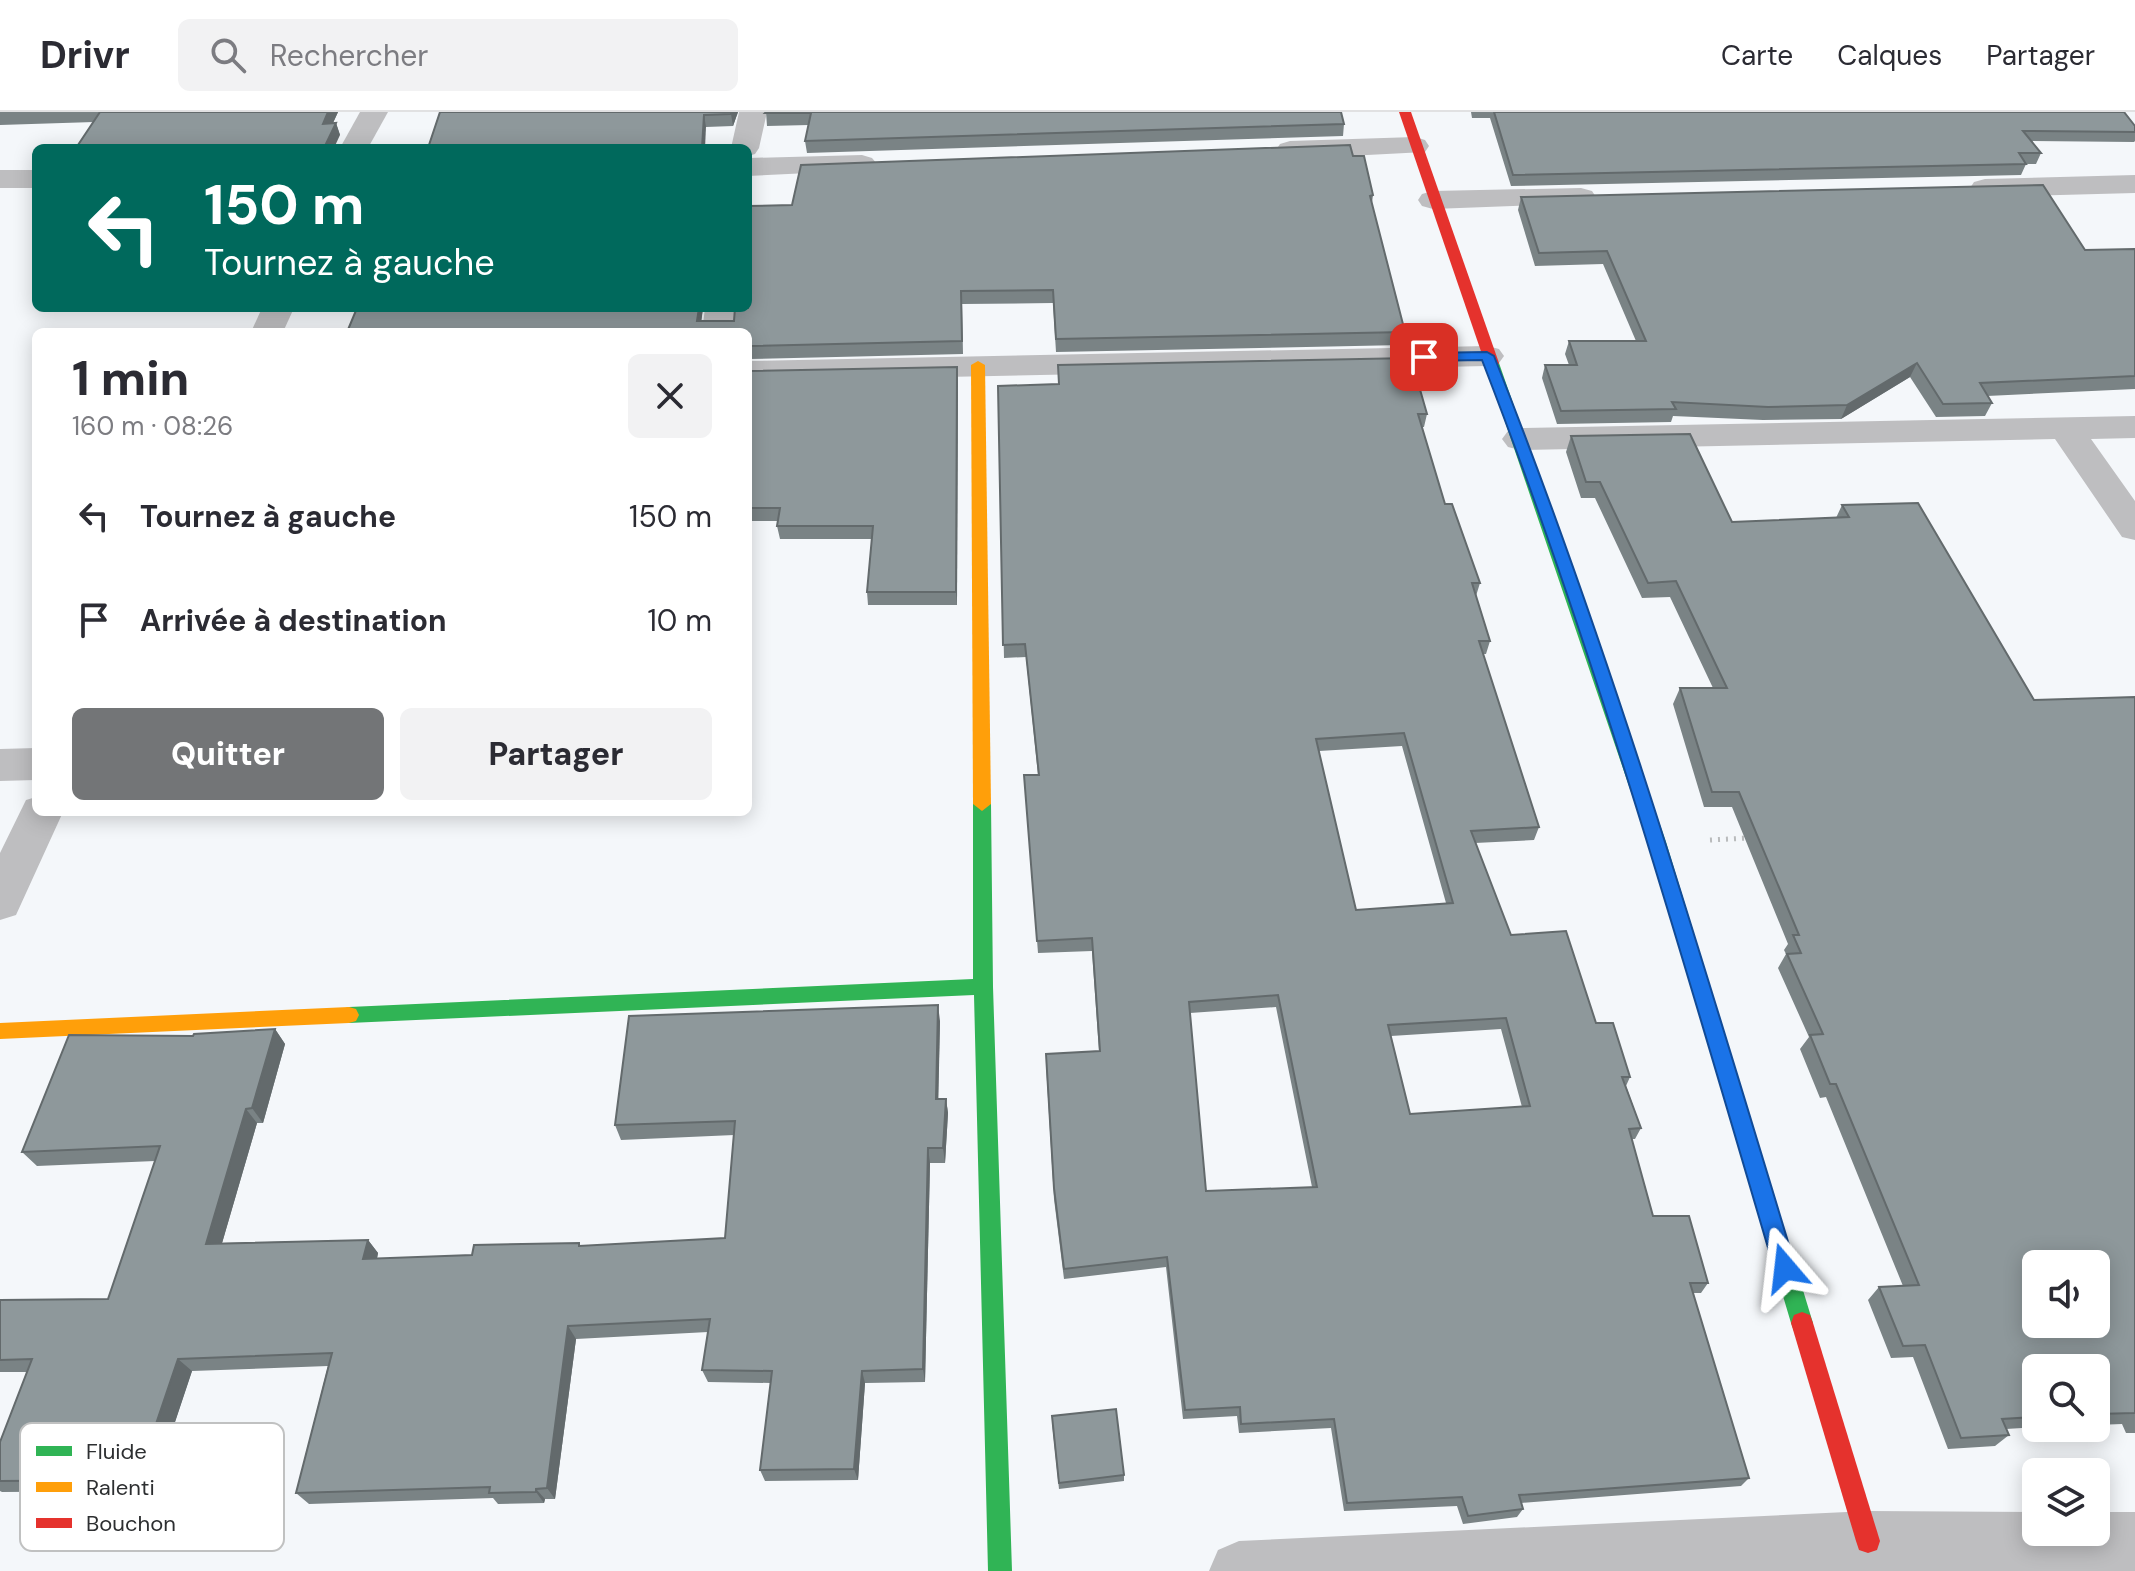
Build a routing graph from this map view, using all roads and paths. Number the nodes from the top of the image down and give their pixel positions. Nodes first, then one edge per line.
1 (374, 112) edge
2 (753, 112) edge
3 (1405, 112) edge
4 (356, 144) edge
5 (746, 144) edge
6 (1415, 146) junction
7 (1256, 151) edge
8 (891, 163) edge
9 (752, 167) edge
10 (0, 179) edge
11 (32, 179) edge
12 (2135, 184) edge
13 (1959, 188) edge
14 (1608, 196) edge
15 (1433, 200) junction
16 (1487, 356) junction
17 (978, 365) junction
18 (752, 371) edge
19 (2135, 427) edge
20 (2066, 429) junction
21 (1520, 439) junction
22 (2135, 528) edge
23 (32, 764) edge
24 (0, 765) edge
25 (39, 816) edge
26 (1753, 838) edge
27 (1657, 842) junction
28 (0, 902) edge
29 (983, 987) junction
30 (0, 1031) edge
31 (1868, 1541) junction
32 (2135, 1542) edge
33 (1000, 1571) edge
34 (1239, 1571) edge

1 - 4 street
2 - 5 street
3 - 6 street
6 - 7 street
6 - 15 street
8 - 9 street
10 - 11 street
12 - 13 street
14 - 15 street
15 - 16 street
16 - 17 street
16 - 21 street
17 - 18 street
17 - 29 street
19 - 20 street
20 - 21 street
20 - 22 street
21 - 27 street
23 - 24 street
25 - 28 street
26 - 27 path
27 - 31 street
29 - 30 street
29 - 33 street
31 - 32 street
31 - 34 street

